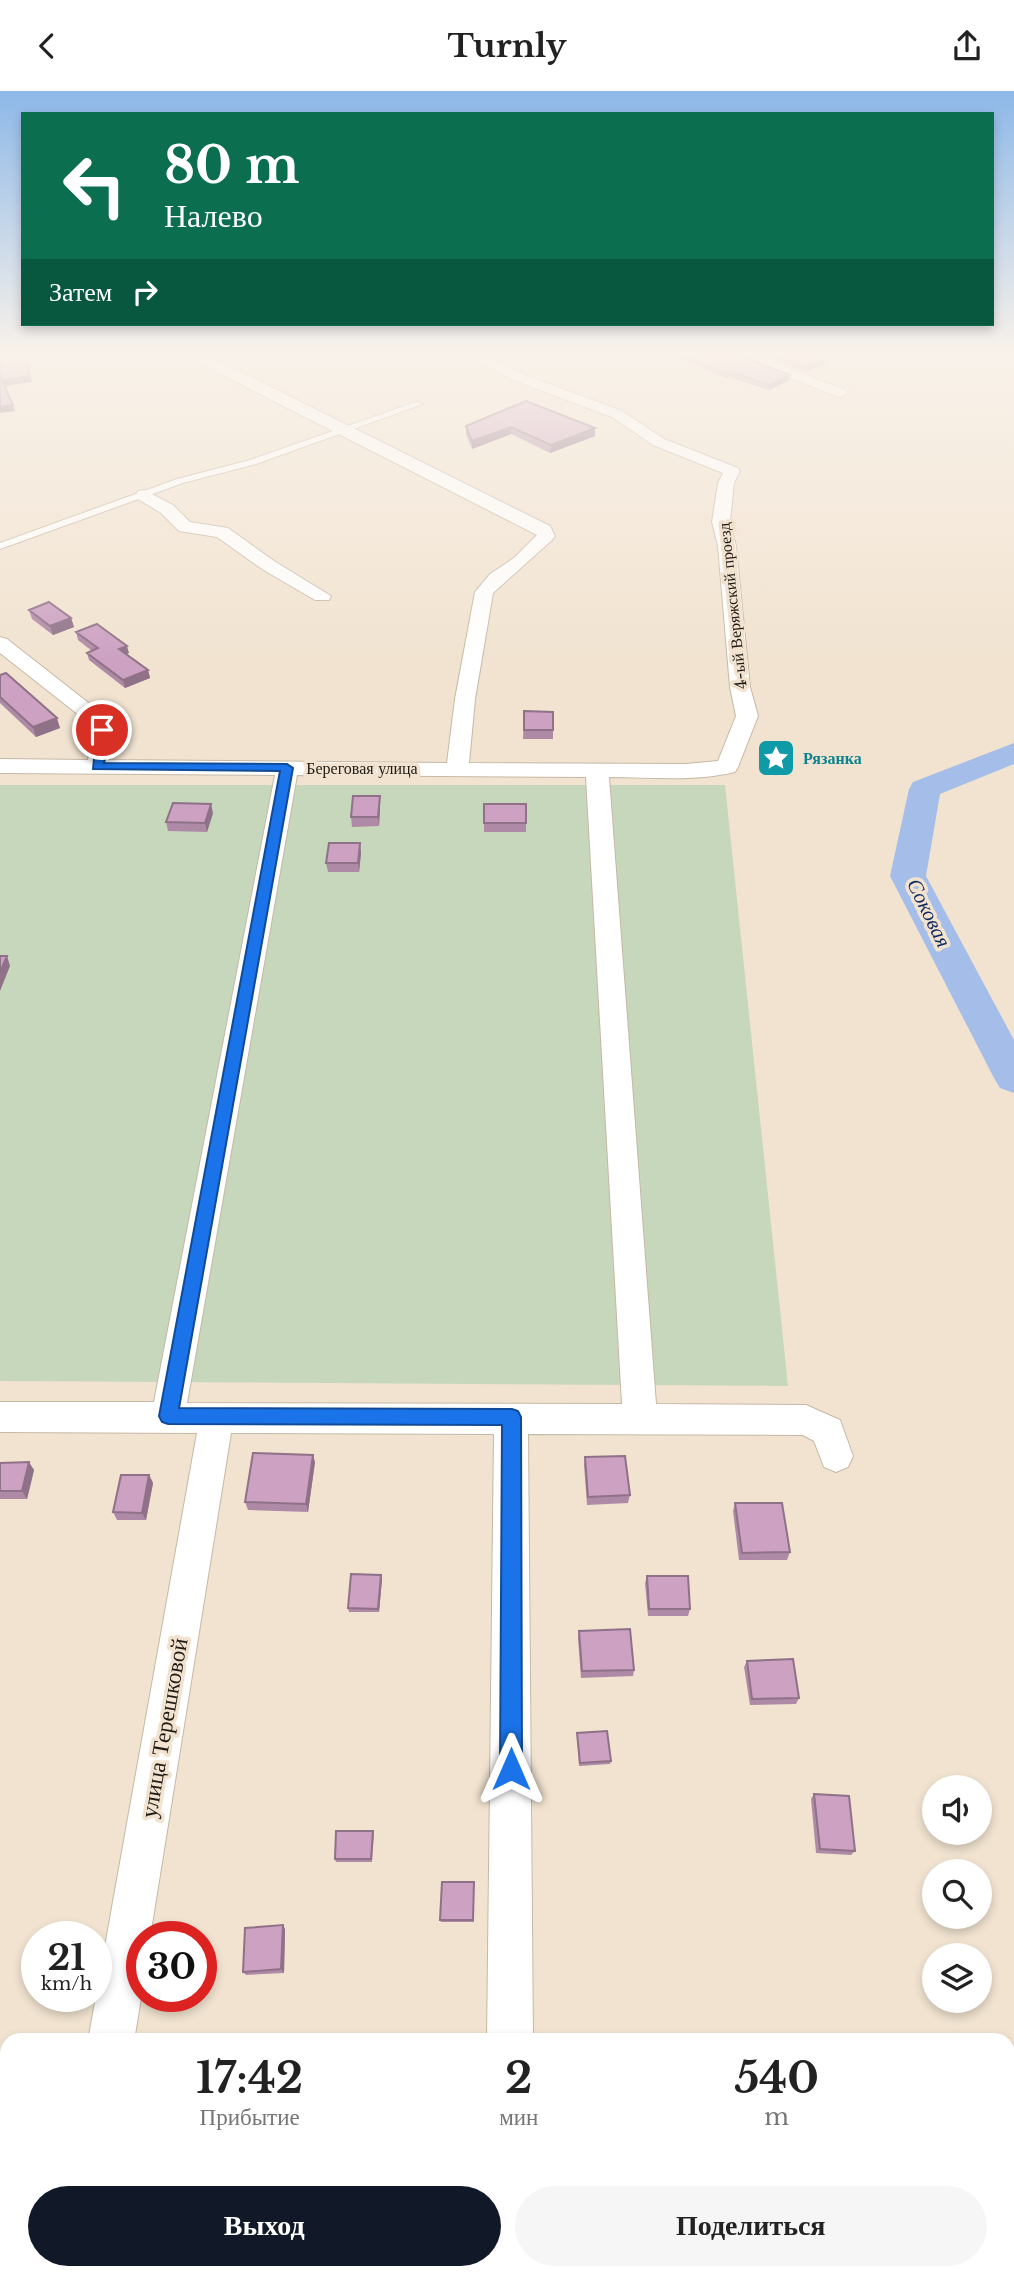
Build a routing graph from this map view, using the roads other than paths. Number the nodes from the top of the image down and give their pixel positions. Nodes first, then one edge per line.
1 (264, 458) edge
2 (400, 458) edge
3 (700, 458) edge
4 (144, 495) junction
5 (0, 546) edge
6 (322, 596) dead end
7 (0, 643) edge
8 (0, 766) edge
9 (97, 766) junction
10 (287, 768) junction
11 (457, 768) junction
12 (597, 769) junction
13 (168, 1416) junction
14 (217, 1416) junction
15 (0, 1417) edge
16 (512, 1417) junction
17 (640, 1418) junction
18 (836, 1456) dead end
19 (112, 2033) edge
20 (510, 2033) edge

1 - 4 lane
2 - 11 street
3 - 12 street, 4-ый Веряжский проезд
4 - 5 lane
4 - 6 street
7 - 9 street
8 - 9 street, Береговая улица
9 - 10 street, Береговая улица
10 - 11 street, Береговая улица
10 - 13 street
11 - 12 street, Береговая улица
12 - 17 street
13 - 14 street
13 - 15 street
14 - 16 street
14 - 19 street, улица Терешковой
16 - 17 street
16 - 20 street
17 - 18 street

